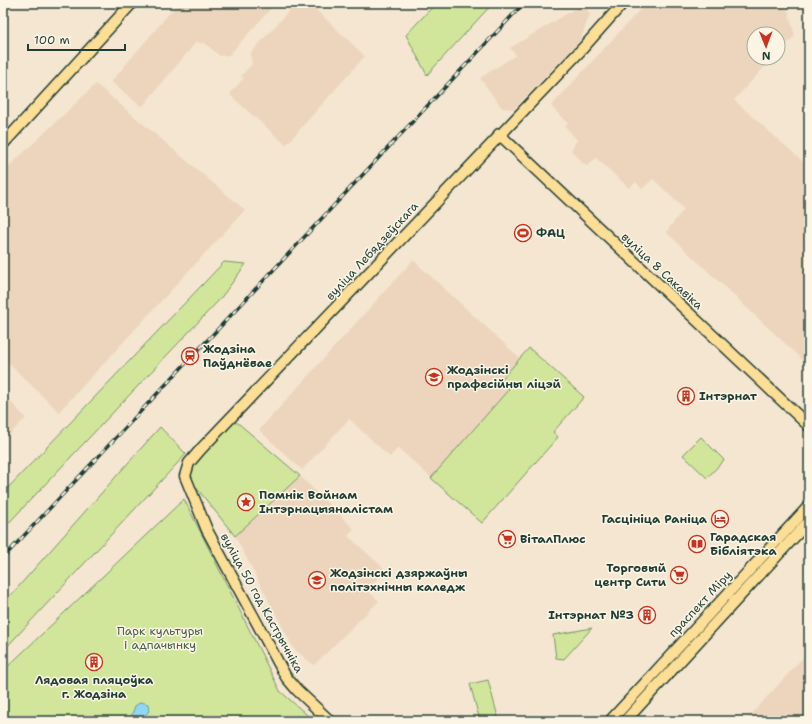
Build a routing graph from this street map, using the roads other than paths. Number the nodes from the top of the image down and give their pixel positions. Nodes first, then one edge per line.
1 (132, 3) edge
2 (623, 3) edge
3 (499, 134) junction
4 (3, 144) edge
5 (809, 426) edge
6 (809, 506) edge
7 (809, 521) edge
8 (207, 530) joint
9 (742, 585) junction
10 (631, 706) junction
11 (330, 721) edge
12 (610, 721) edge
13 (625, 721) edge

1 - 4 main road
2 - 3 main road, вуліца Лебядзеўскага
3 - 5 main road, вуліца 8 Сакавіка
3 - 8 main road, вуліца Лебядзеўскага
6 - 9 main road, праспект Міру
7 - 9 main road, праспект Міру
8 - 11 main road, вуліца 50 год Кастрычніка
9 - 10 main road, праспект Міру
10 - 12 main road, праспект Міру
10 - 13 main road, праспект Міру

